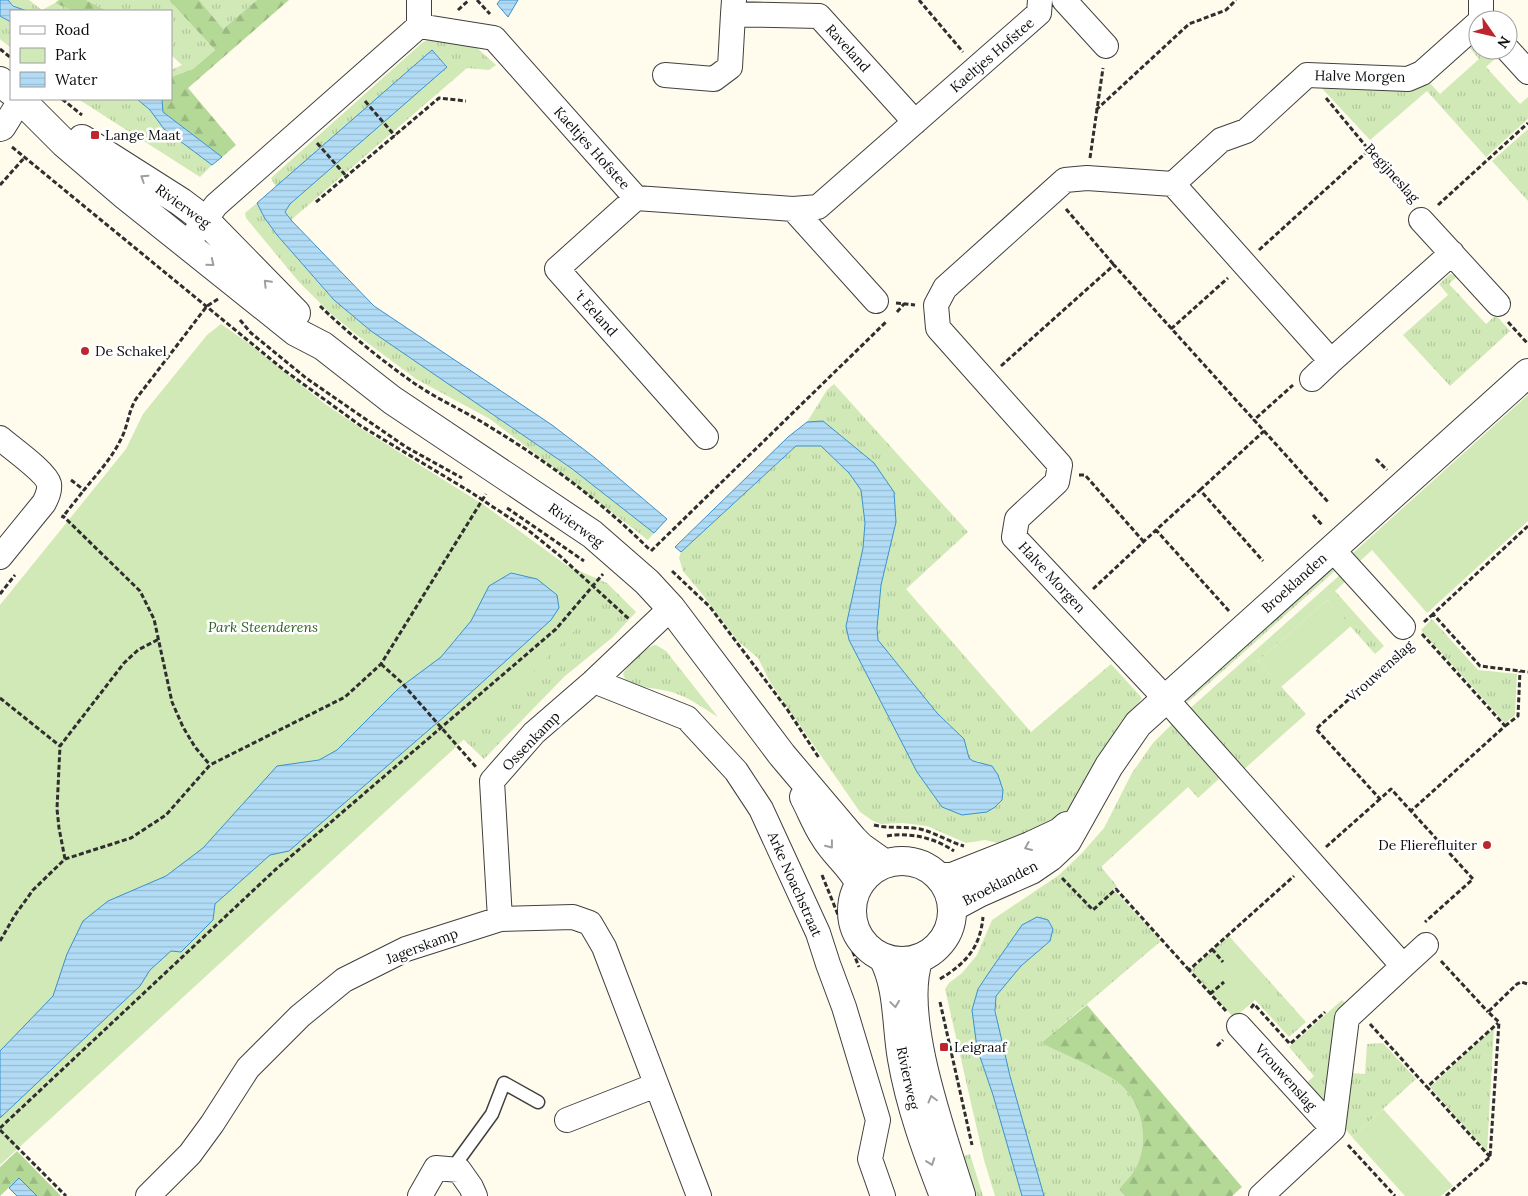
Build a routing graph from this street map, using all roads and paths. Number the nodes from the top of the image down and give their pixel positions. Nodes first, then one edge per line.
1 (419, 0) edge
2 (919, 0) edge
3 (1040, 0) edge
4 (1064, 0) edge
5 (1236, 0) edge
6 (734, 7) edge
7 (419, 26) junction
8 (1468, 32) edge
9 (1106, 46) joint
10 (0, 49) edge
11 (10, 57) edge
12 (1517, 60) edge
13 (977, 68) junction
14 (1528, 72) edge
15 (664, 75) dead end
16 (1307, 75) junction
17 (0, 81) edge
18 (10, 90) edge
19 (19, 100) edge
20 (21, 100) edge
21 (365, 101) dead end
22 (466, 102) dead end
23 (1096, 110) junction
24 (41, 118) junction
25 (915, 122) junction
26 (1528, 123) edge
27 (3, 135) edge
28 (395, 136) junction
29 (319, 145) dead end
30 (1370, 150) junction
31 (25, 157) junction
32 (347, 177) junction
33 (1087, 178) junction
34 (1172, 184) junction
35 (0, 186) edge
36 (1052, 192) junction
37 (636, 198) junction
38 (316, 202) dead end
39 (793, 209) junction
40 (1424, 209) junction
41 (205, 220) junction
42 (187, 244) junction
43 (1452, 253) junction
44 (1244, 264) junction
45 (1114, 266) junction
46 (220, 297) dead end
47 (876, 301) joint
48 (904, 304) junction
49 (1498, 304) joint
50 (936, 305) junction
51 (207, 306) junction
52 (1172, 330) junction
53 (1528, 344) edge
54 (323, 346) junction
55 (1331, 361) junction
56 (1528, 373) edge
57 (1312, 379) joint
58 (984, 381) junction
59 (1254, 420) junction
60 (1264, 431) junction
61 (706, 437) dead end
62 (0, 438) edge
63 (1058, 473) junction
64 (43, 474) junction
65 (84, 490) junction
66 (1200, 490) junction
67 (486, 494) dead end
68 (482, 500) junction
69 (1328, 502) dead end
70 (63, 516) junction
71 (57, 524) dead end
72 (1528, 526) edge
73 (1156, 530) junction
74 (1144, 542) junction
75 (1332, 549) junction
76 (651, 551) dead end
77 (0, 557) edge
78 (1263, 561) dead end
79 (19, 570) dead end
80 (603, 574) dead end
81 (593, 585) junction
82 (0, 594) edge
83 (1219, 600) dead end
84 (1077, 604) junction
85 (672, 608) junction
86 (644, 634) junction
87 (1408, 638) junction
88 (158, 639) junction
89 (381, 664) junction
90 (1520, 671) junction
91 (1528, 672) edge
92 (594, 680) junction
93 (0, 698) edge
94 (1166, 699) junction
95 (1505, 726) junction
96 (441, 728) junction
97 (60, 746) junction
98 (782, 756) junction
99 (210, 765) junction
100 (492, 781) junction
101 (1380, 799) junction
102 (1411, 811) junction
103 (1084, 812) junction
104 (65, 859) junction
105 (1310, 862) junction
106 (885, 864) junction
107 (1058, 873) dead end
108 (940, 877) junction
109 (860, 884) junction
110 (830, 891) dead end
111 (953, 907) junction
112 (500, 919) junction
113 (0, 941) edge
114 (1426, 945) junction
115 (1212, 949) junction
116 (919, 958) junction
117 (1223, 962) dead end
118 (872, 964) junction
119 (1403, 966) junction
120 (1189, 970) junction
121 (1224, 982) dead end
122 (1528, 984) edge
123 (1210, 994) junction
124 (939, 998) dead end
125 (1330, 1007) dead end
126 (1357, 1009) junction
127 (1488, 1012) junction
128 (1498, 1022) junction
129 (1237, 1024) junction
130 (1217, 1046) dead end
131 (656, 1086) junction
132 (1427, 1087) junction
133 (538, 1102) dead end
134 (567, 1120) dead end
135 (0, 1129) edge
136 (1332, 1129) junction
137 (973, 1149) dead end
138 (1490, 1157) junction
139 (452, 1169) junction
140 (66, 1196) edge
141 (148, 1196) edge
142 (420, 1196) edge
143 (475, 1196) edge
144 (699, 1196) edge
145 (883, 1196) edge
146 (944, 1196) edge
147 (961, 1196) edge
148 (1261, 1196) edge
149 (1395, 1196) edge
150 (1446, 1196) edge

1 - 7 street
2 - 13 path
3 - 13 street, Kaeltjes Hofstee
4 - 9 street
5 - 23 path
6 - 15 street, Raveland
6 - 25 street, Raveland
7 - 37 street, Kaeltjes Hofstee
7 - 41 street
8 - 16 street, Halve Morgen
9 - 23 path
10 - 11 path
12 - 14 street
13 - 25 street, Kaeltjes Hofstee
16 - 30 path, Begijneslag
16 - 34 street, Halve Morgen
17 - 18 street
19 - 27 street
20 - 24 street, Rivierweg
21 - 28 path
22 - 28 path
23 - 33 path
41 -> 24 street, Rivierweg
24 - 42 street, Rivierweg
25 - 39 street, Kaeltjes Hofstee
26 - 40 path, Begijneslag
27 - 31 path
28 - 32 path
29 - 32 path
30 - 40 path, Begijneslag
30 - 44 path
31 - 35 path
31 - 51 path
32 - 38 path
33 - 34 street
33 - 36 street
34 - 44 street
36 - 45 path
36 - 50 street
37 - 39 street, Kaeltjes Hofstee
37 - 61 street, 't Eeland
39 - 47 street
40 - 43 street
41 - 42 street
54 -> 41 street, Rivierweg
42 -> 54 street, Rivierweg
43 - 49 street
43 - 55 street
44 - 52 path
44 - 55 street
45 - 52 path
45 - 58 path
46 - 51 path
47 - 48 path
48 - 50 path
48 - 76 path
49 - 53 path
50 - 58 street
51 - 65 path
51 - 68 path
52 - 59 path
54 - 85 street, Rivierweg
55 - 57 street
56 - 75 street, Broeklanden
57 - 59 path
58 - 63 street
59 - 60 path
60 - 66 path
60 - 69 path
62 - 64 street
63 - 74 path
63 - 84 street, Halve Morgen
64 - 65 path
64 - 77 street
65 - 70 path
66 - 73 path
66 - 78 path
67 - 68 path
68 - 81 path
68 - 89 path
70 - 71 path
70 - 88 path
72 - 90 path
73 - 74 path
73 - 83 path
74 - 84 path
75 - 87 street, Vrouwenslag
75 - 94 street, Broeklanden
79 - 82 path
80 - 81 path
81 - 86 path
81 - 96 path
84 - 94 street, Halve Morgen
85 - 86 street, Ossenkamp
85 - 98 street, Rivierweg
86 - 92 street, Ossenkamp
87 - 95 path, Vrouwenslag
87 - 101 path, Vrouwenslag
88 - 97 path
88 - 99 path
89 - 96 path
89 - 99 path
90 - 91 path
90 - 95 path
92 - 100 street, Ossenkamp
92 - 145 street, Arke Noachstraat
93 - 97 path
94 - 103 street, Broeklanden
94 - 105 street
95 - 102 path
96 - 100 path
96 - 135 path
97 - 104 path
98 - 106 street, Rivierweg
98 -> 109 street, Rivierweg
99 - 104 path
100 - 112 street, Ossenkamp
101 - 102 path
101 - 105 path
102 - 114 path
103 -> 108 street, Broeklanden
103 - 111 street, Broeklanden
104 - 113 path
105 - 115 path
105 - 119 street
106 - 108 street
106 - 109 street
107 - 120 path
108 - 111 street
109 - 118 street
110 - 118 path
111 - 116 street
112 - 131 street, Jagerskamp
112 - 141 street, Jagerskamp
114 - 119 street, Vrouwenslag
114 - 127 path
115 - 117 path
115 - 120 path
116 - 118 street
147 -> 116 street, Rivierweg
118 -> 146 street, Rivierweg
119 - 126 street, Vrouwenslag
120 - 123 path
121 - 123 path
122 - 127 path
123 - 129 path
124 - 137 path
125 - 129 path, Vrouwenslag
126 - 132 path
126 - 136 street, Vrouwenslag
127 - 128 path
128 - 132 path
128 - 138 path
129 - 130 path, Vrouwenslag
129 - 136 street, Vrouwenslag
131 - 134 street
131 - 144 street, Jagerskamp
132 - 138 path
133 - 139 lane
135 - 140 path
136 - 148 street
136 - 149 path
138 - 150 path
139 - 142 street
139 - 143 street

